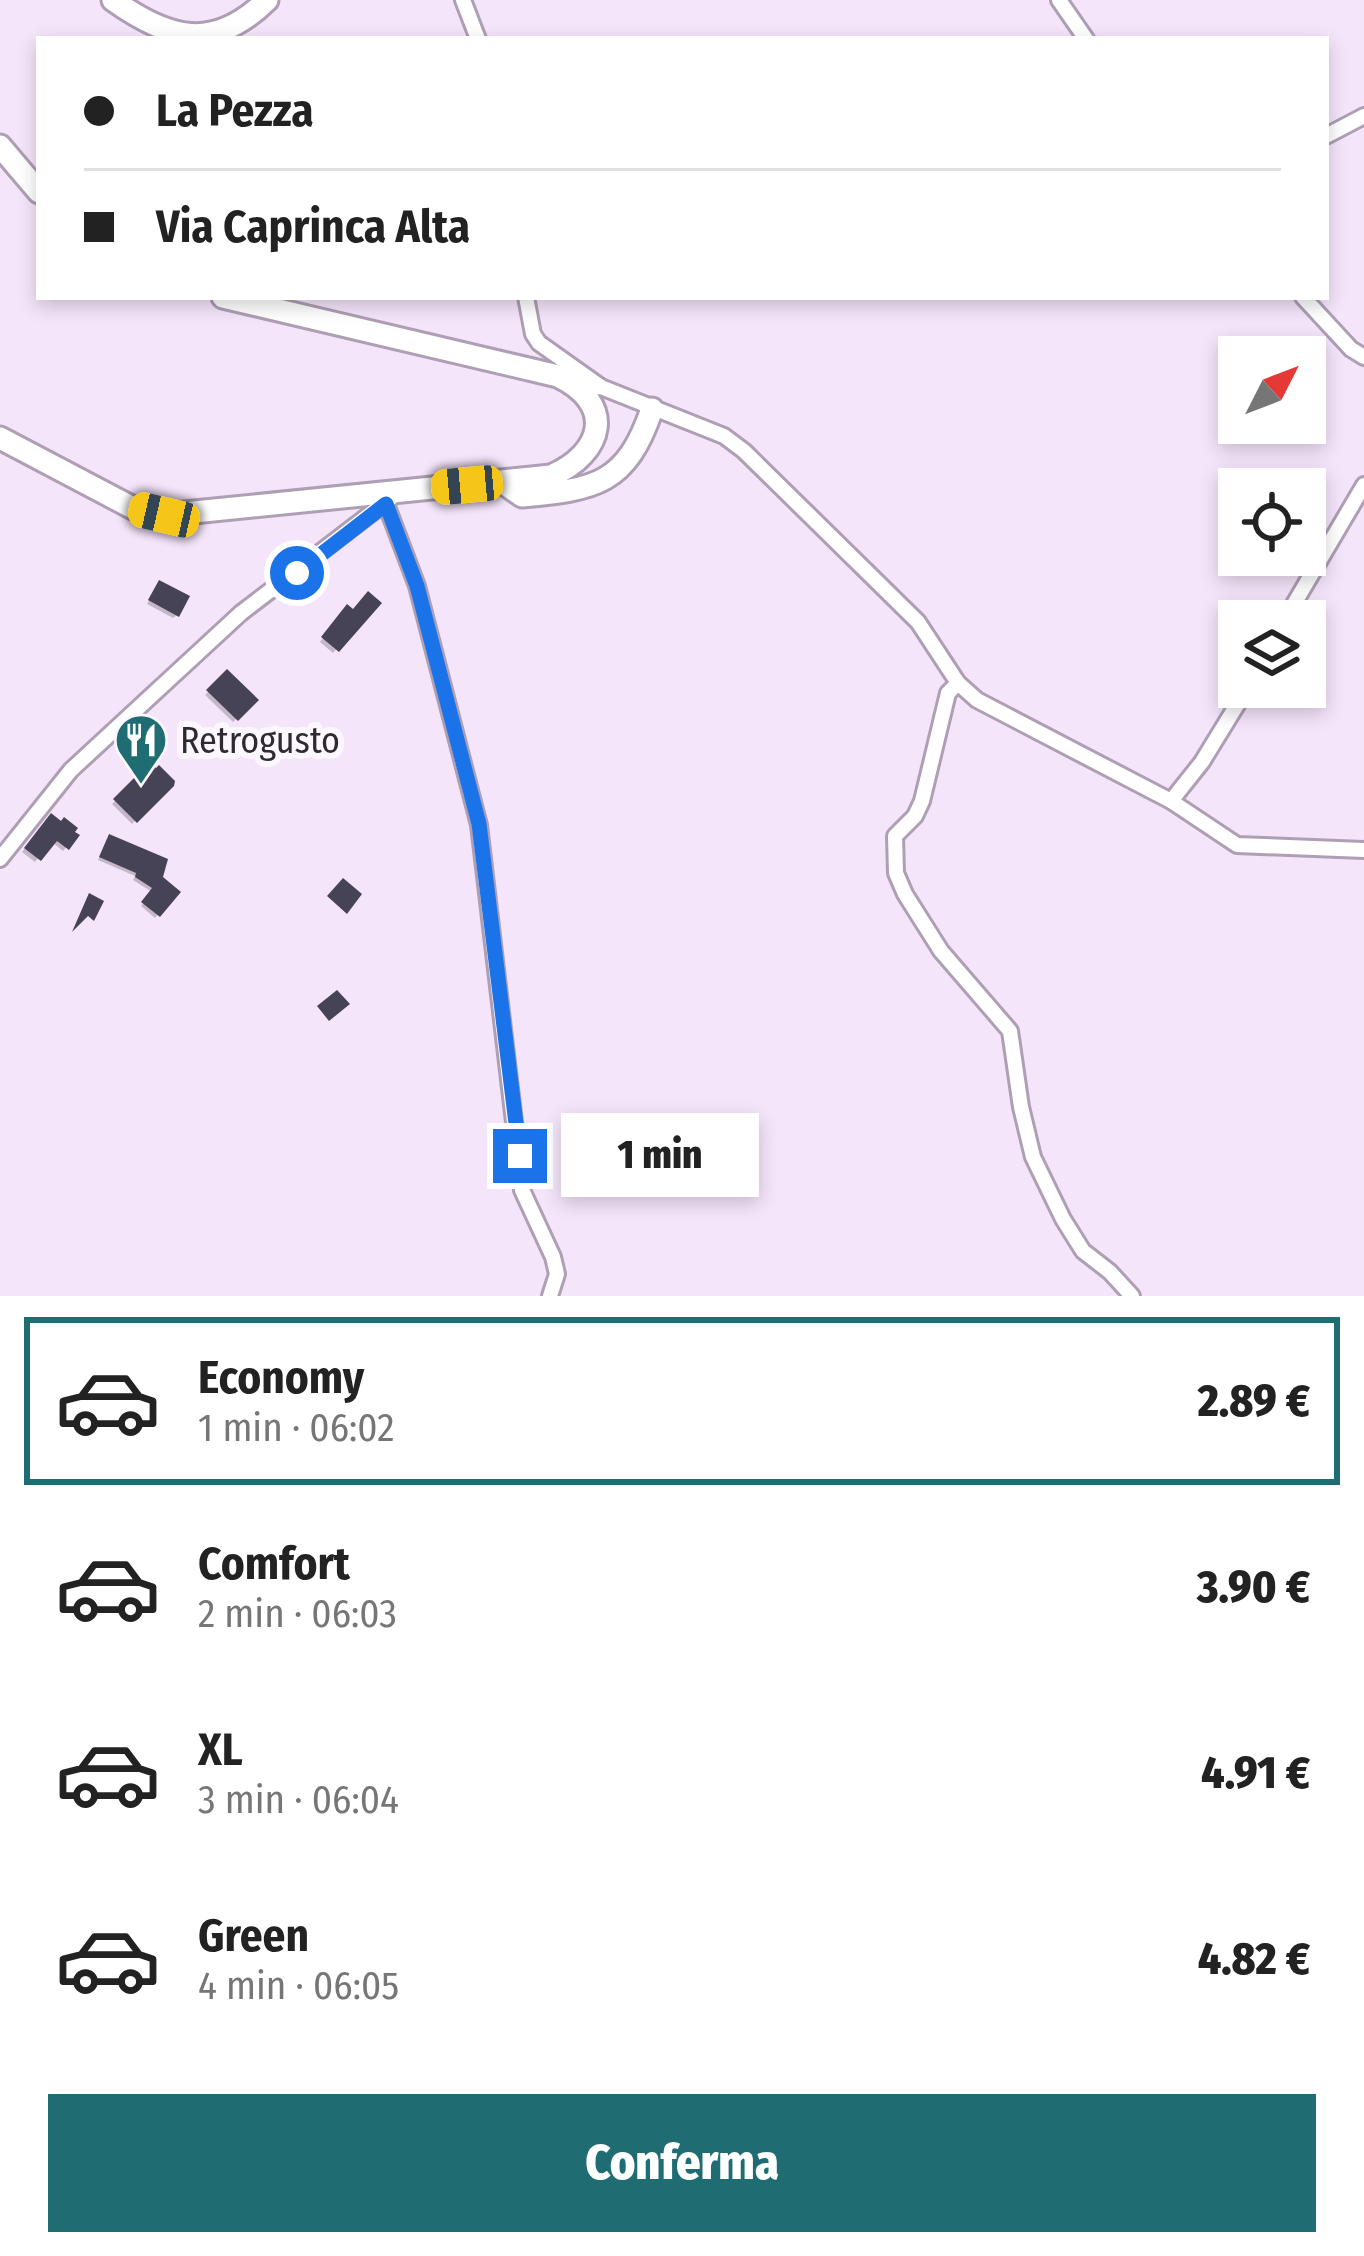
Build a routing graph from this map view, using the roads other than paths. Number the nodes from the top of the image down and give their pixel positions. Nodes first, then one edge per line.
1 (113, 0) edge
2 (268, 0) edge
3 (464, 0) edge
4 (1058, 0) edge
5 (477, 36) edge
6 (1084, 36) edge
7 (1364, 116) edge
8 (1329, 134) edge
9 (0, 146) edge
10 (36, 188) edge
11 (237, 300) edge
12 (527, 300) edge
13 (1306, 300) edge
14 (1364, 356) edge
15 (590, 388) junction
16 (652, 409) junction
17 (0, 438) edge
18 (502, 482) junction
19 (1364, 485) edge
20 (391, 498) junction
21 (1296, 600) edge
22 (958, 683) junction
23 (1235, 708) edge
24 (1171, 801) junction
25 (1364, 850) edge
26 (0, 859) edge
27 (550, 1296) edge
28 (1132, 1296) edge

1 - 2 main road
3 - 5 street
4 - 6 street
7 - 8 street
9 - 10 main road
11 - 15 main road
12 - 15 street
13 - 14 street
15 - 16 street
15 - 18 main road
16 - 18 main road
16 - 22 street
17 - 20 main road
18 - 20 main road
19 - 21 street
20 - 26 street
20 - 27 street
22 - 24 street
22 - 28 street
23 - 24 street
24 - 25 street

